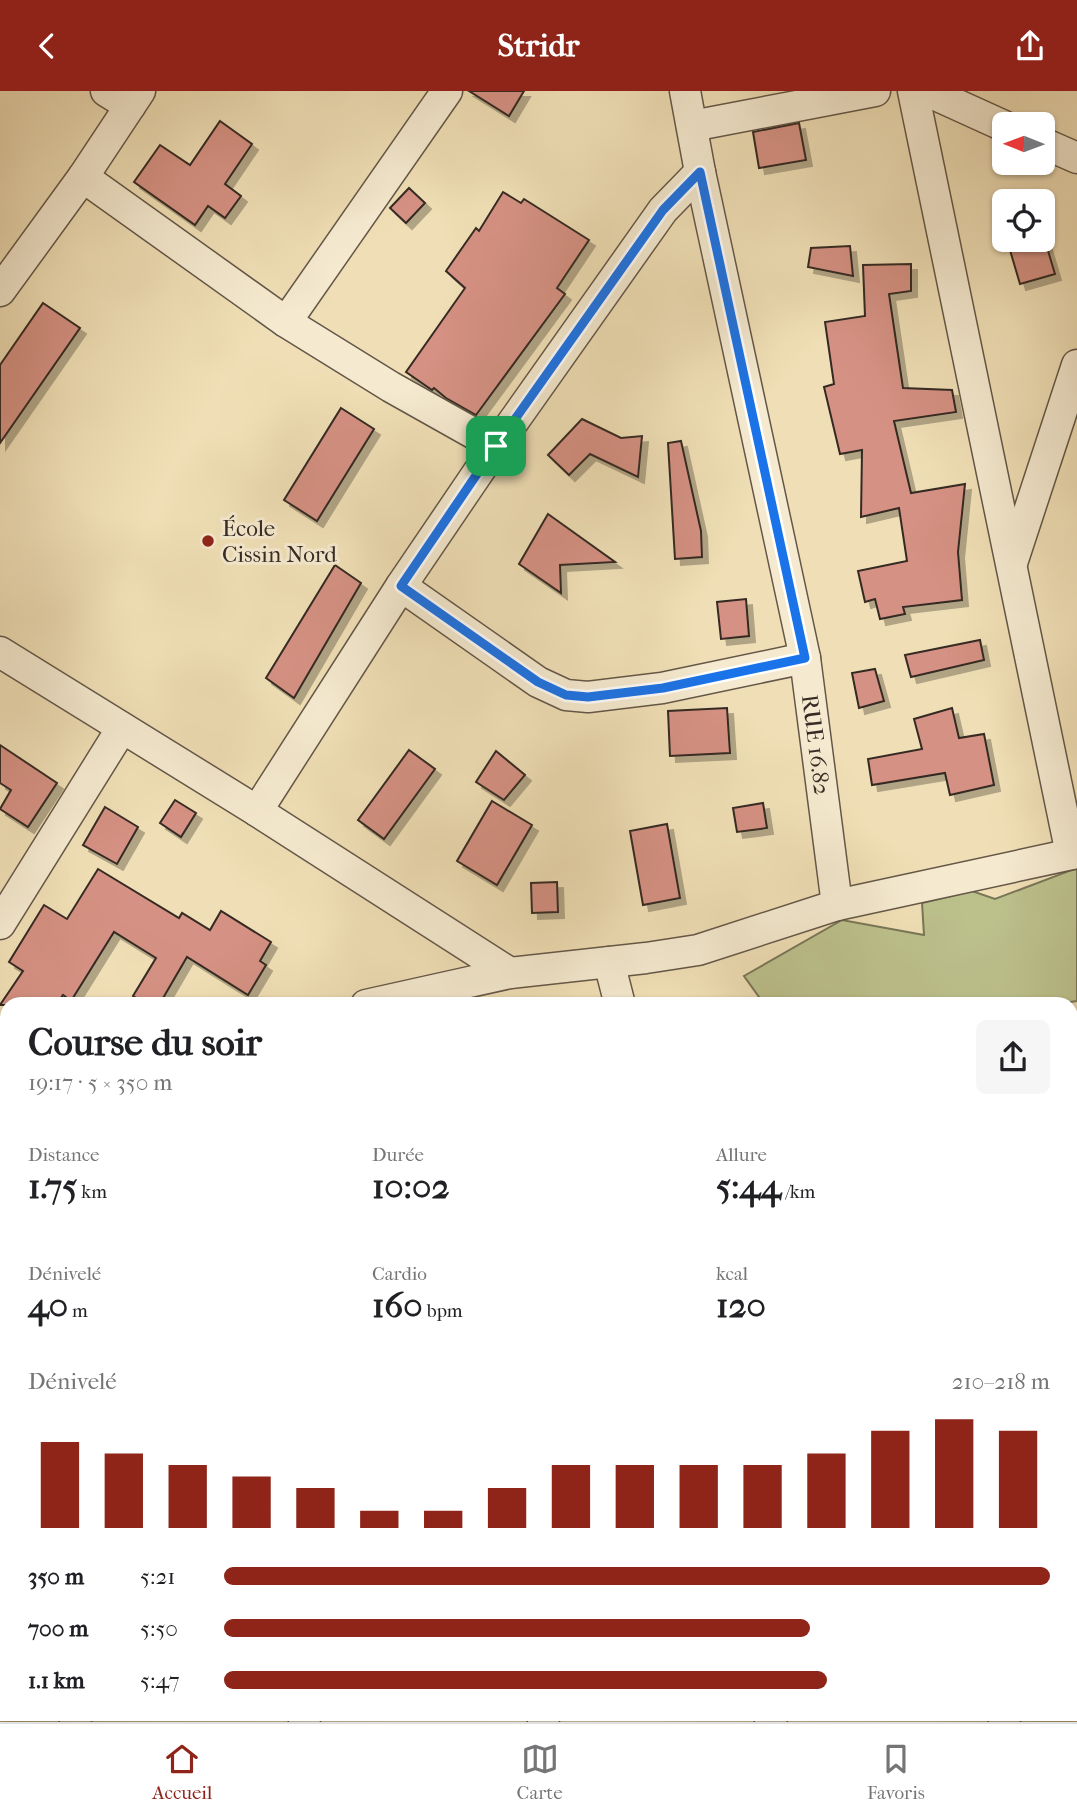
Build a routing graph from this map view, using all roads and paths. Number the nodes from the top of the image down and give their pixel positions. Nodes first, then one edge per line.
1 (447, 91) edge
2 (685, 91) edge
3 (875, 91) edge
4 (913, 91) edge
5 (927, 91) edge
6 (125, 96) edge
7 (992, 121) edge
8 (692, 126) junction
9 (1055, 148) edge
10 (1077, 158) edge
11 (700, 172) junction
12 (83, 177) junction
13 (0, 291) edge
14 (286, 322) junction
15 (1077, 365) edge
16 (496, 446) junction
17 (1012, 563) junction
18 (401, 586) junction
19 (0, 652) edge
20 (805, 658) junction
21 (122, 728) junction
22 (257, 811) junction
23 (1074, 853) edge
24 (837, 905) junction
25 (0, 924) edge
26 (609, 963) junction
27 (510, 973) junction
28 (402, 997) edge
29 (618, 997) edge

1 - 14 street
2 - 8 street, RUE 16.82
3 - 8 street
4 - 17 street
5 - 7 street
6 - 12 street
8 - 11 street, RUE 16.82
9 - 10 street
11 - 16 street
11 - 20 street, RUE 16.82
12 - 13 street
12 - 14 street
14 - 16 street
15 - 17 street
16 - 18 street
17 - 23 street
18 - 20 street
18 - 22 street
19 - 21 street
20 - 24 street, RUE 16.82
21 - 22 street
21 - 25 street
22 - 27 street
23 - 24 street
24 - 26 street
26 - 27 street
26 - 29 street
27 - 28 street

